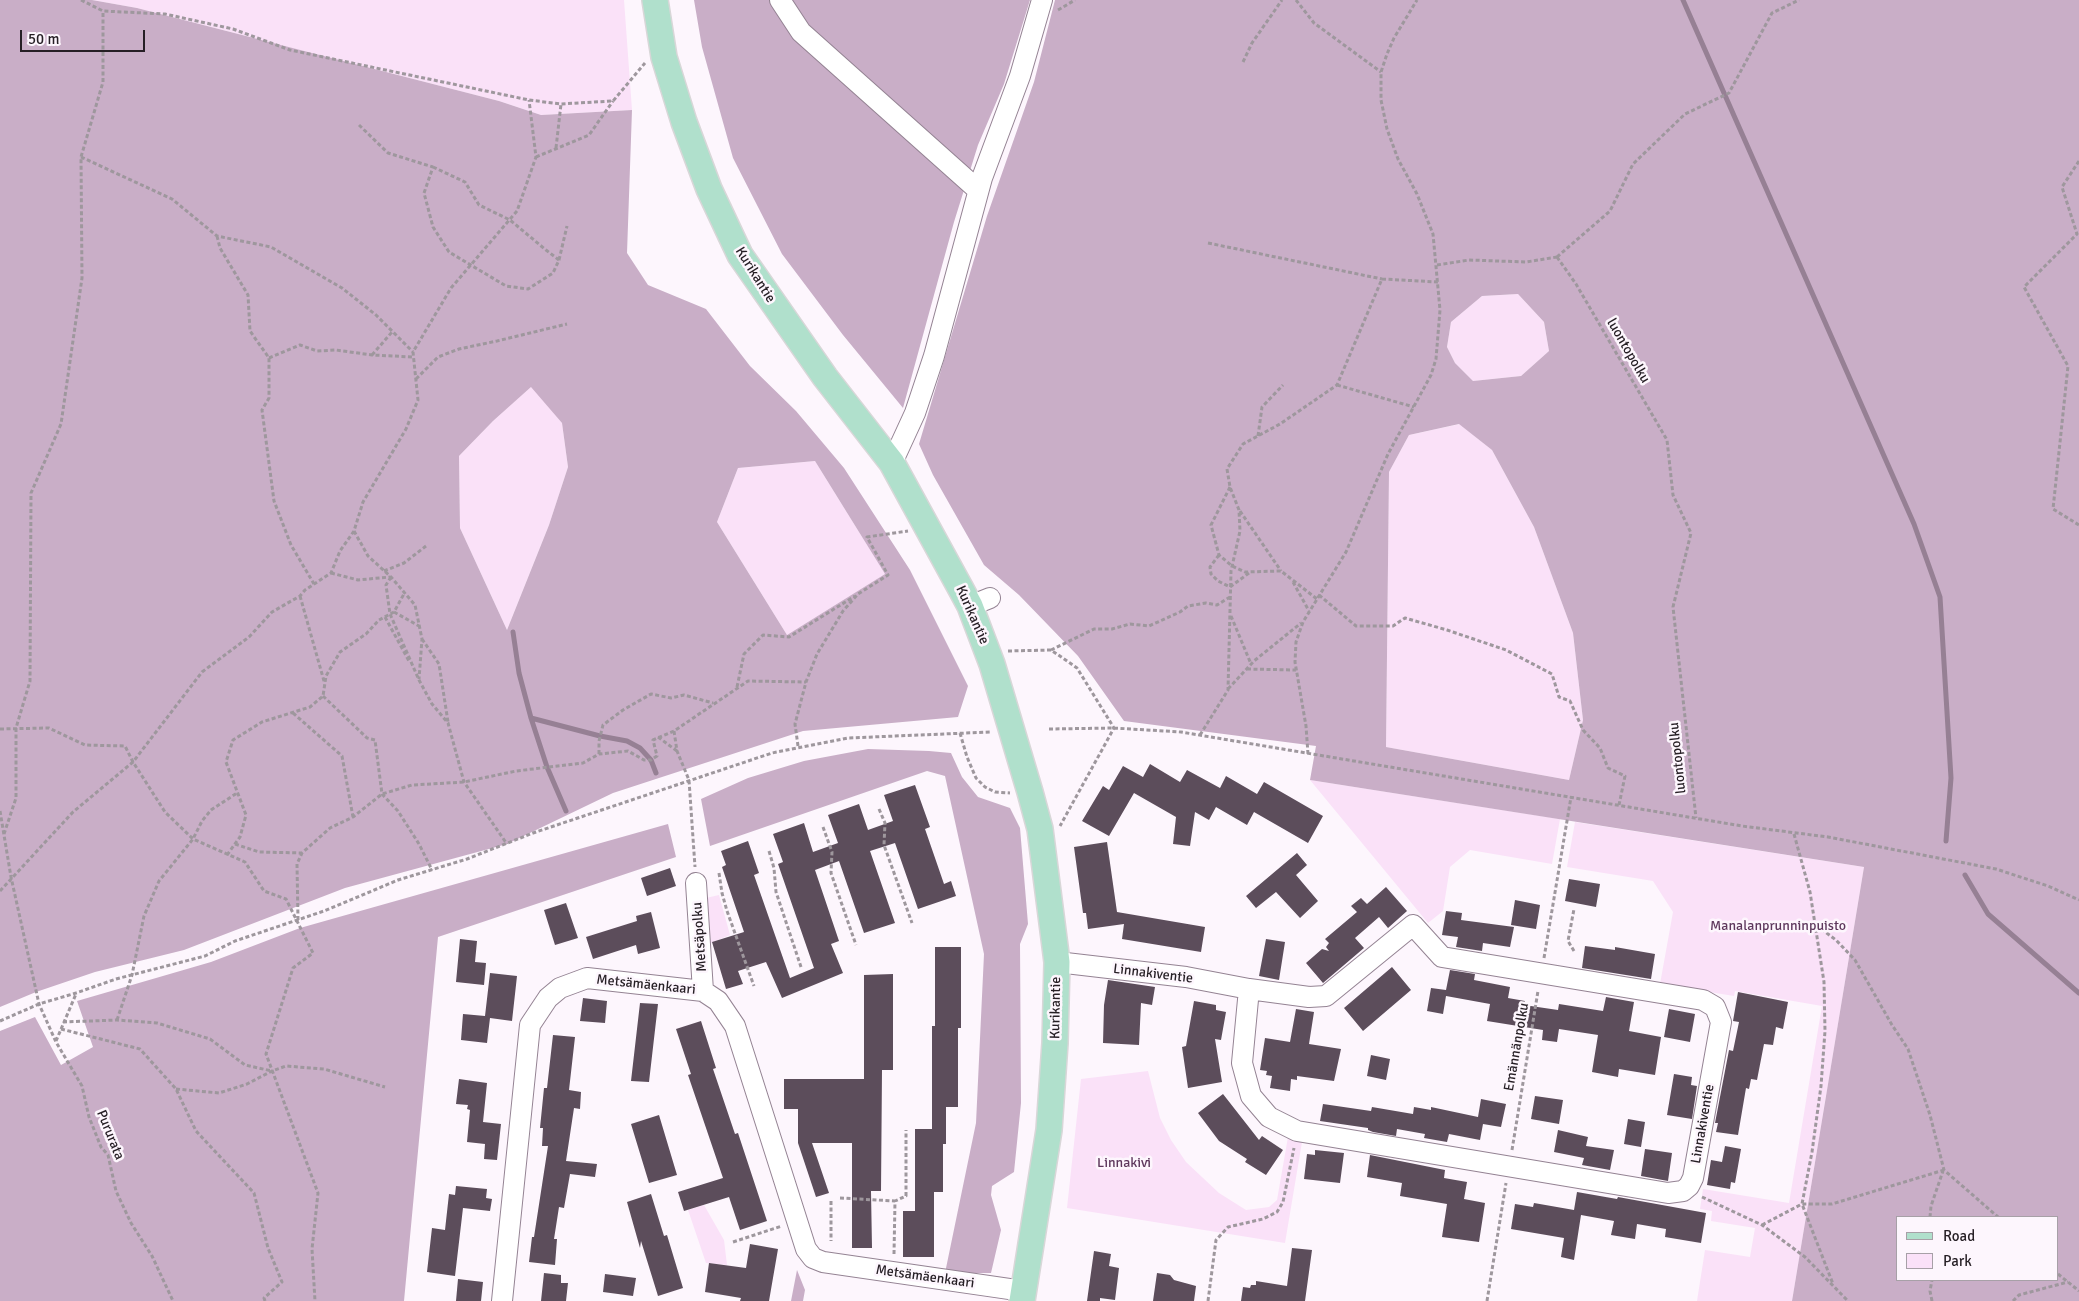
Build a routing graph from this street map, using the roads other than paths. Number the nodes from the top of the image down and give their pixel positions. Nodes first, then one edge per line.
1 (655, 0) edge
2 (780, 0) edge
3 (1042, 0) edge
4 (978, 190) junction
5 (892, 463) junction
6 (696, 883) road end
7 (1057, 962) junction
8 (1249, 989) junction
9 (703, 992) junction
10 (1022, 1296) edge
11 (502, 1301) edge

1 - 5 main road, Kurikantie
2 - 4 street
3 - 4 street
4 - 5 street
5 - 7 main road, Kurikantie
6 - 9 street, Metsäpolku
7 - 8 street, Linnakiventie
7 - 10 main road, Kurikantie
8 - 8 street, Linnakiventie
9 - 10 street, Metsämäenkaari
9 - 11 street, Metsämäenkaari

